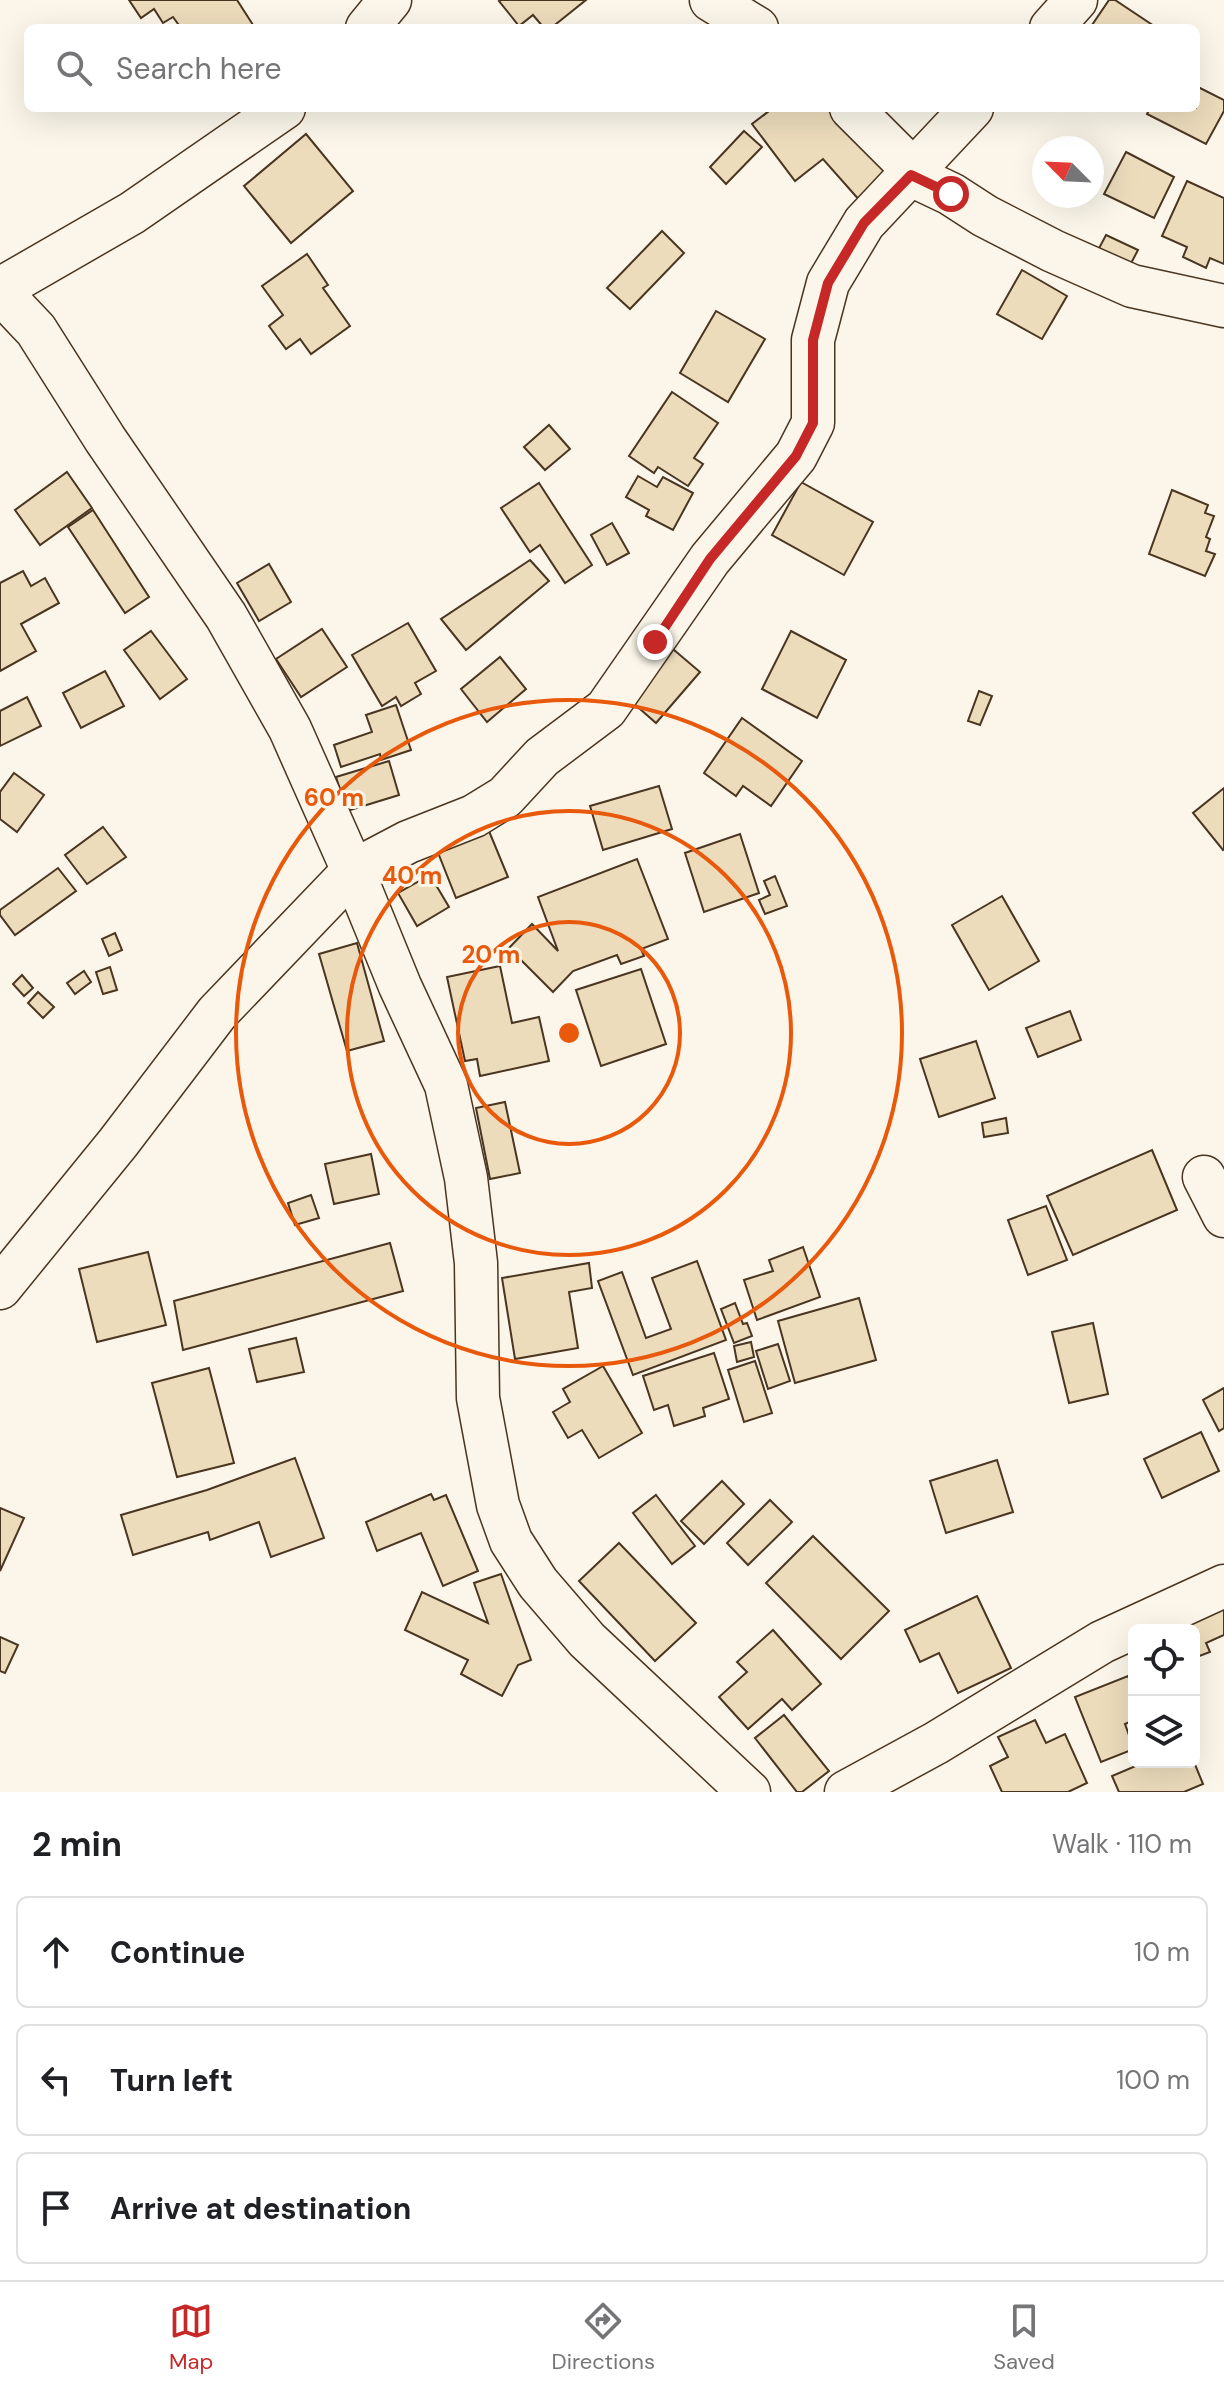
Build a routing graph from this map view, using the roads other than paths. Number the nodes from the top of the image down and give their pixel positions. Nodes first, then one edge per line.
1 (390, 0) edge
2 (711, 0) edge
3 (1076, 0) edge
4 (370, 24) edge
5 (750, 24) edge
6 (1055, 24) edge
7 (278, 112) edge
8 (855, 112) edge
9 (968, 112) edge
10 (912, 173) junction
11 (0, 290) edge
12 (1224, 306) edge
13 (353, 871) junction
14 (1204, 1177) dead end
15 (1224, 1216) edge
16 (0, 1288) edge
17 (1224, 1586) edge
18 (749, 1792) edge
19 (846, 1792) edge

1 - 4 street
2 - 5 street
3 - 6 street
7 - 11 street
8 - 10 street
9 - 10 street
10 - 12 street
10 - 13 street
11 - 13 street
13 - 16 street
13 - 18 street
14 - 15 street
17 - 19 street

